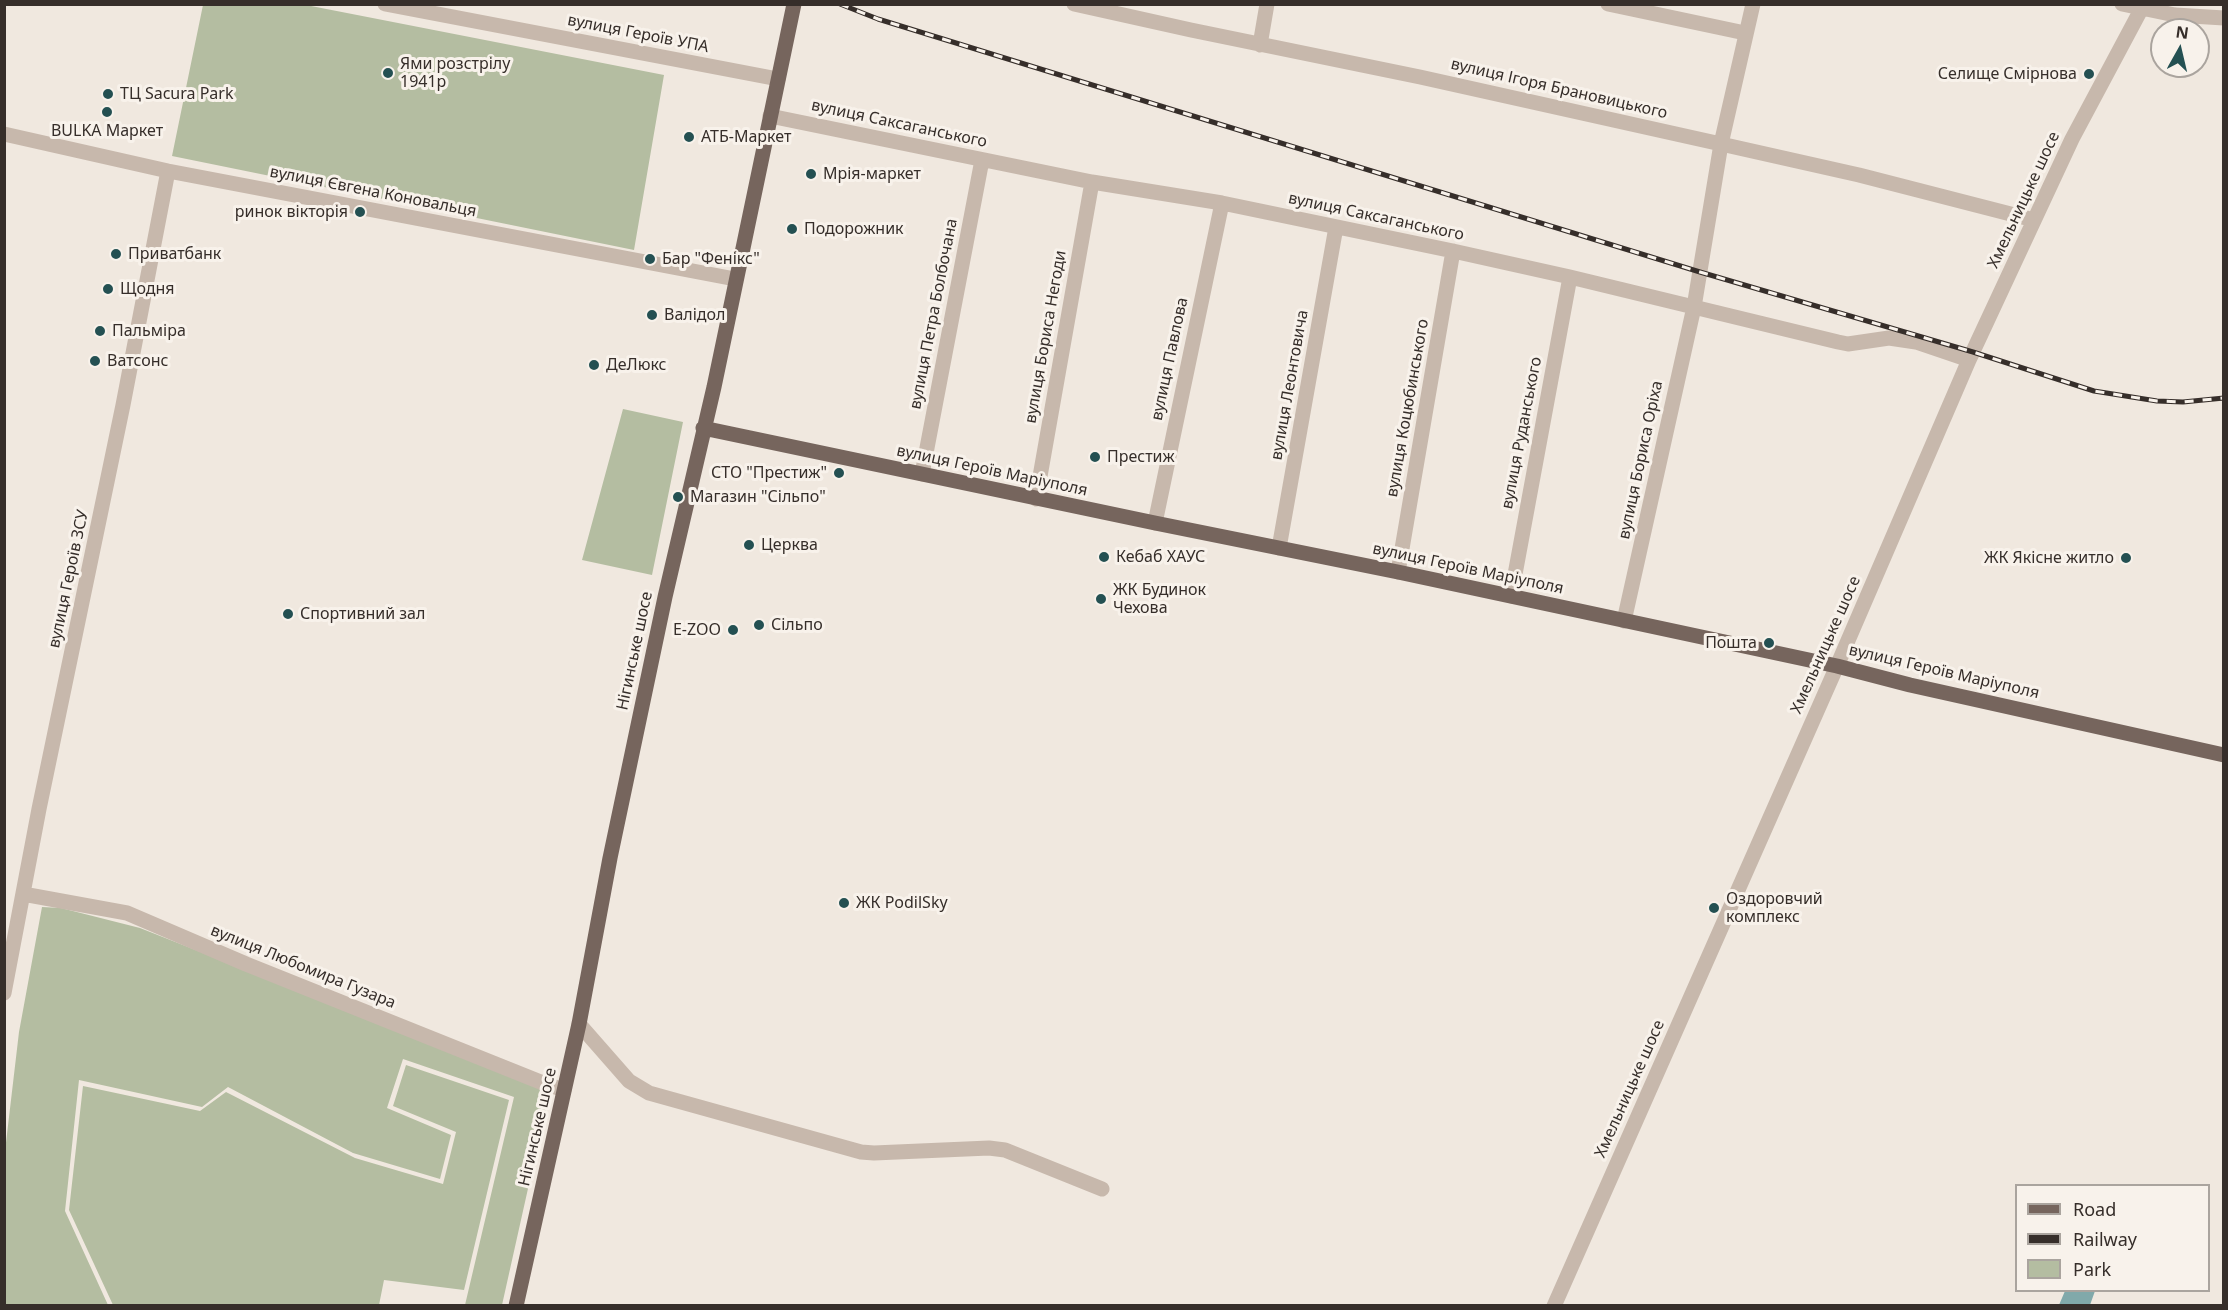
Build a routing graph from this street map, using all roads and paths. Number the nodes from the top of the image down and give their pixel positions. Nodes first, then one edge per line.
1 (385, 4) edge
2 (794, 4) edge
3 (1074, 4) edge
4 (1267, 4) edge
5 (1608, 4) edge
6 (1753, 4) edge
7 (2122, 4) edge
8 (2142, 6) edge
9 (2223, 18) edge
10 (1745, 33) junction
11 (1260, 45) junction
12 (778, 79) junction
13 (771, 116) junction
14 (4, 134) edge
15 (1721, 144) junction
16 (982, 160) junction
17 (168, 171) junction
18 (1092, 182) junction
19 (1221, 203) junction
20 (2034, 219) junction
21 (1336, 227) junction
22 (1454, 251) junction
23 (1570, 277) junction
24 (735, 279) junction
25 (1694, 307) junction
26 (1969, 360) junction
27 (703, 428) junction
28 (922, 474) junction
29 (1036, 499) junction
30 (1155, 523) junction
31 (1279, 548) junction
32 (1398, 572) junction
33 (1510, 596) junction
34 (1624, 621) junction
35 (1837, 666) junction
36 (2223, 755) edge
37 (23, 894) junction
38 (5, 991) edge
39 (579, 1024) junction
40 (564, 1090) junction
41 (1102, 1189) dead end
42 (516, 1305) edge
43 (1554, 1305) edge

1 - 12 street, вулиця Героїв УПА
2 - 12 main road, Нігинське шосе
3 - 11 street, вулиця Ігоря Брановицького
4 - 11 street
5 - 10 street
6 - 10 street
7 - 8 street
8 - 9 street
8 - 20 street, Хмельницьке шосе
10 - 15 street
11 - 15 street, вулиця Ігоря Брановицького
12 - 13 main road, Нігинське шосе
13 - 16 street, вулиця Саксаганського
13 - 24 main road, Нігинське шосе
14 - 17 street, вулиця Євгена Коновальця
15 - 20 street, вулиця Ігоря Брановицького
15 - 25 street, вулиця Бориса Оріха
16 - 18 street, вулиця Саксаганського
16 - 28 street, вулиця Петра Болбочана
17 - 24 street, вулиця Євгена Коновальця
17 - 37 street, вулиця Героїв ЗСУ
18 - 19 street, вулиця Саксаганського
18 - 29 street, вулиця Бориса Негоди
19 - 21 street, вулиця Саксаганського
19 - 30 street, вулиця Павлова
20 - 26 street, Хмельницьке шосе
21 - 22 street, вулиця Саксаганського
21 - 31 street, вулиця Леонтовича
22 - 23 street, вулиця Саксаганського
22 - 32 street, вулиця Коцюбинського
23 - 25 street, вулиця Саксаганського
23 - 33 street, вулиця Руданського
24 - 27 main road, Нігинське шосе
25 - 26 street, вулиця Саксаганського
25 - 34 street, вулиця Бориса Оріха
26 - 35 street, Хмельницьке шосе
27 - 28 main road, вулиця Героїв Маріуполя
27 - 39 main road, Нігинське шосе
28 - 29 main road, вулиця Героїв Маріуполя
29 - 30 main road, вулиця Героїв Маріуполя
30 - 31 main road, вулиця Героїв Маріуполя
31 - 32 main road, вулиця Героїв Маріуполя
32 - 33 main road, вулиця Героїв Маріуполя
33 - 34 main road, вулиця Героїв Маріуполя
34 - 35 main road, вулиця Героїв Маріуполя
35 - 36 main road, вулиця Героїв Маріуполя
35 - 43 street, Хмельницьке шосе
37 - 38 street, вулиця Героїв ЗСУ
37 - 40 street, вулиця Любомира Гузара
39 - 40 main road, Нігинське шосе
39 - 41 street
40 - 42 main road, Нігинське шосе

